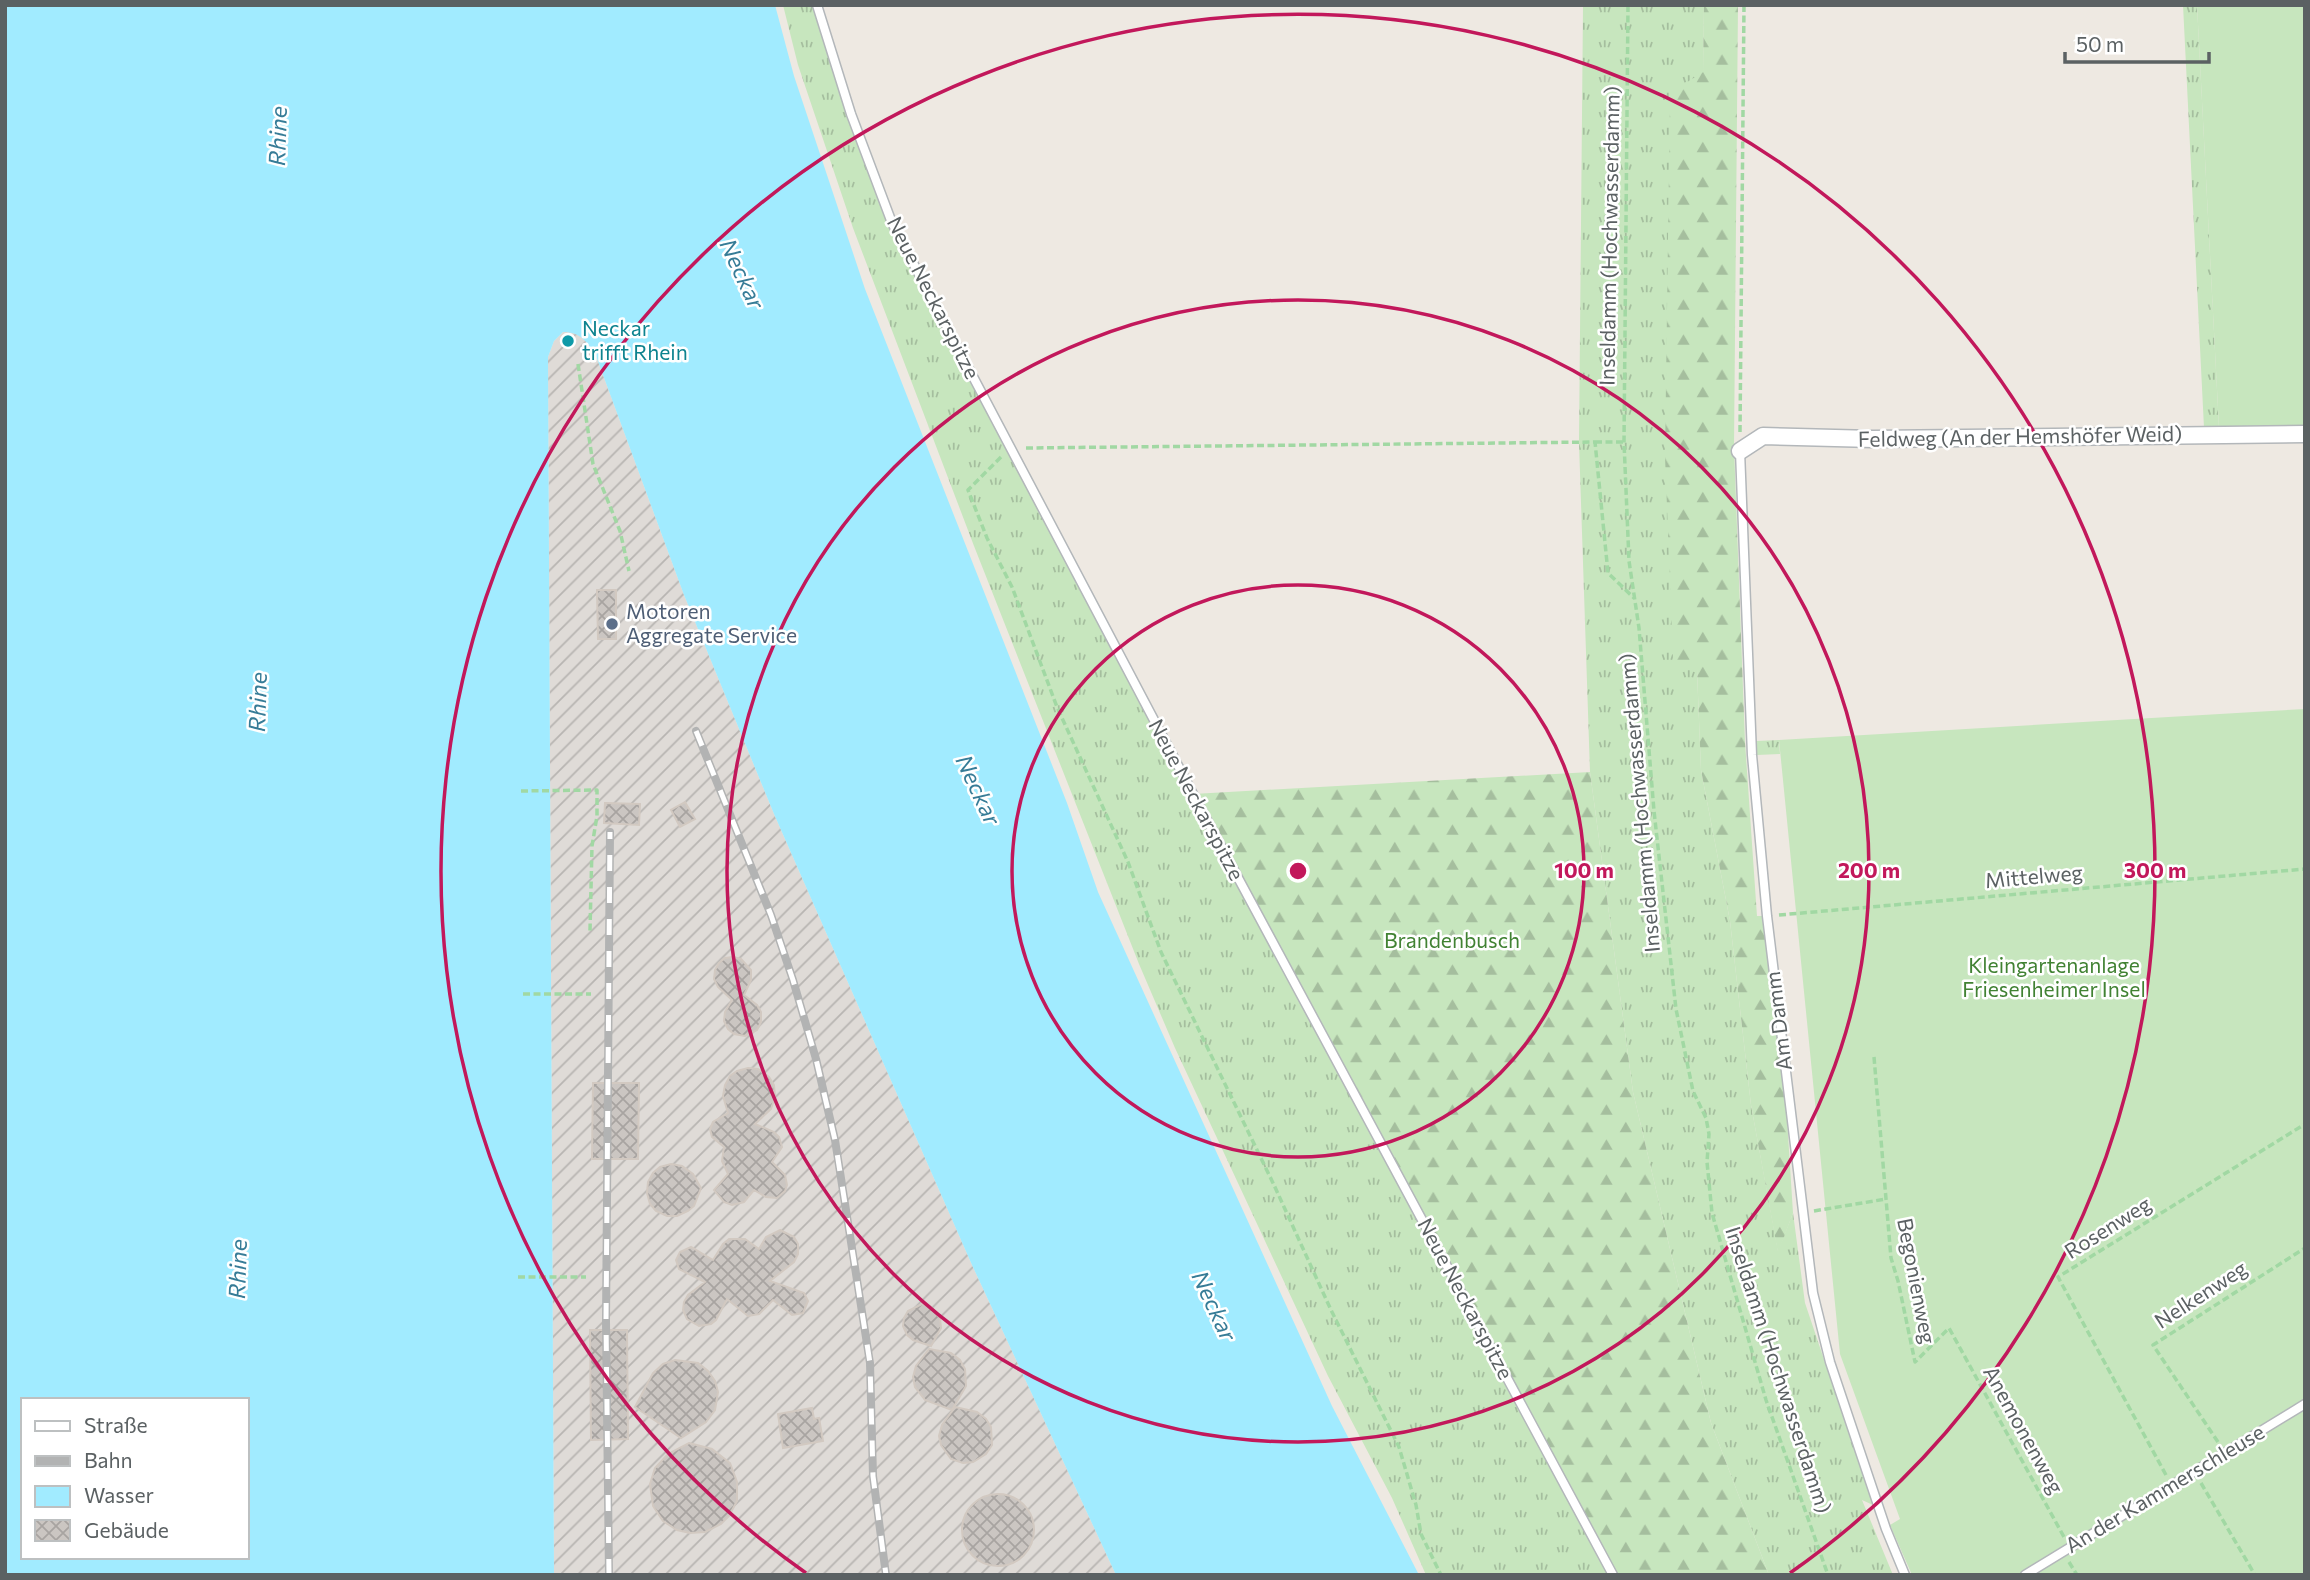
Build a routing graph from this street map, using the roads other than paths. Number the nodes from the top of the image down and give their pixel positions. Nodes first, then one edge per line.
1 (817, 7) edge
2 (2305, 434) edge
3 (1740, 451) joint
4 (2305, 1404) edge
5 (1613, 1575) edge
6 (1905, 1575) edge
7 (2025, 1575) edge

1 - 5 lane, Neue Neckarspitze
2 - 3 street, Feldweg (An der Hemshöfer Weid)
3 - 6 lane, Am Damm
4 - 7 lane, An der Kammerschleuse

